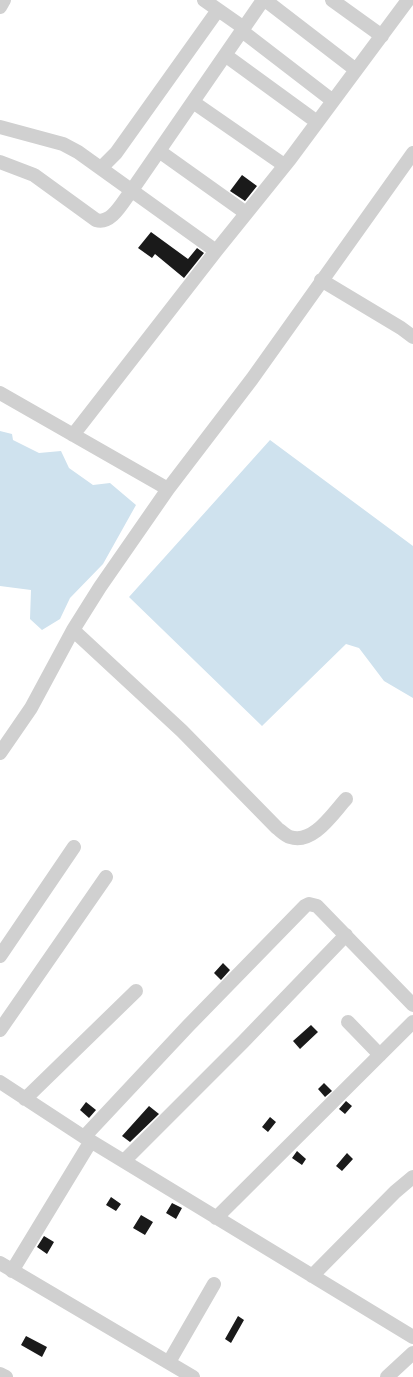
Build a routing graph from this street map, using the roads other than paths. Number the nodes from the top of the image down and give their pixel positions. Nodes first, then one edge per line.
1 (4, 0) edge
2 (204, 0) edge
3 (264, 0) edge
4 (332, 0) edge
5 (408, 0) edge
6 (0, 7) edge
7 (218, 10) junction
8 (243, 30) junction
9 (382, 36) junction
10 (225, 55) junction
11 (356, 70) junction
12 (333, 100) junction
13 (193, 102) junction
14 (317, 122) junction
15 (0, 127) edge
16 (159, 151) junction
17 (413, 153) edge
18 (0, 162) edge
19 (284, 166) junction
20 (101, 168) junction
21 (132, 190) junction
22 (246, 214) junction
23 (216, 251) junction
24 (321, 280) junction
25 (413, 336) edge
26 (0, 393) edge
27 (73, 435) junction
28 (168, 489) junction
29 (74, 630) junction
30 (2, 745) edge
31 (346, 799) dead end
32 (74, 847) dead end
33 (106, 877) dead end
34 (346, 934) junction
35 (0, 956) edge
36 (136, 990) dead end
37 (413, 1005) edge
38 (348, 1022) dead end
39 (413, 1022) edge
40 (0, 1030) edge
41 (380, 1056) junction
42 (0, 1082) edge
43 (25, 1099) junction
44 (87, 1139) junction
45 (124, 1161) junction
46 (413, 1177) edge
47 (216, 1218) junction
48 (0, 1264) edge
49 (12, 1271) junction
50 (312, 1276) junction
51 (214, 1284) dead end
52 (413, 1337) edge
53 (412, 1356) edge
54 (169, 1362) junction
55 (0, 1374) edge
56 (6, 1377) edge
57 (193, 1377) edge
58 (387, 1377) edge

1 - 6 street
2 - 7 street
3 - 8 street
3 - 11 street
4 - 9 street
5 - 9 street
7 - 8 street
7 - 20 street
8 - 10 street
8 - 12 street
9 - 11 street
10 - 13 street
10 - 14 street
11 - 12 street
12 - 14 street
13 - 16 street
13 - 19 street
14 - 19 street
15 - 20 street
16 - 21 street
16 - 22 street
17 - 24 street
18 - 21 street
19 - 22 street
20 - 21 street
21 - 23 street
22 - 23 street
23 - 27 street
24 - 25 street
24 - 28 street
26 - 27 street
27 - 28 street
28 - 29 street
29 - 30 street
29 - 31 street
32 - 35 street
33 - 40 street
34 - 37 street
34 - 44 street
34 - 45 street
36 - 43 street
38 - 41 street
39 - 41 street
41 - 47 street
42 - 43 street
43 - 44 street
44 - 45 street
44 - 49 street
45 - 47 street
46 - 50 street
47 - 50 street
48 - 49 street
49 - 54 street
50 - 52 street
51 - 54 street
53 - 58 street
54 - 57 street
55 - 56 street

